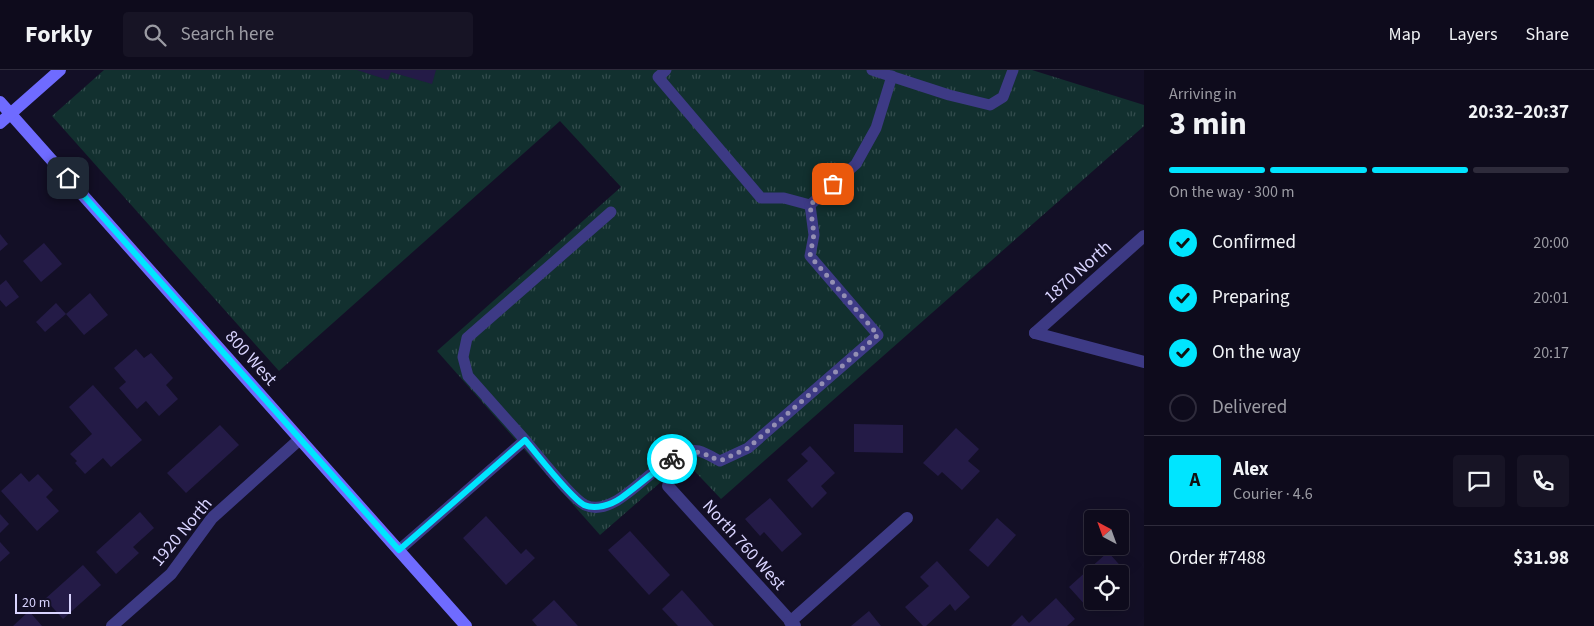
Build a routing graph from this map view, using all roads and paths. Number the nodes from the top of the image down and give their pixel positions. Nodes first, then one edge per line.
1 (60, 70) edge
2 (666, 70) edge
3 (872, 70) edge
4 (1013, 70) edge
5 (892, 76) junction
6 (0, 102) edge
7 (10, 114) junction
8 (0, 123) edge
9 (810, 205) junction
10 (611, 212) dead end
11 (1144, 236) edge
12 (1144, 362) edge
13 (300, 439) junction
14 (525, 440) junction
15 (668, 486) dead end
16 (907, 518) dead end
17 (399, 550) junction
18 (792, 624) edge
19 (112, 626) edge
20 (466, 626) edge

1 - 7 street
2 - 9 lane
3 - 5 lane
4 - 5 lane
5 - 9 lane
6 - 7 street, 800 West
7 - 8 street
7 - 13 street, 800 West
9 - 14 lane
10 - 14 lane
11 - 12 street, 1870 North
13 - 17 street, 800 West
13 - 19 street, 1920 North
14 - 17 lane
15 - 18 street, North 760 West
16 - 18 street
17 - 20 street, 800 West

